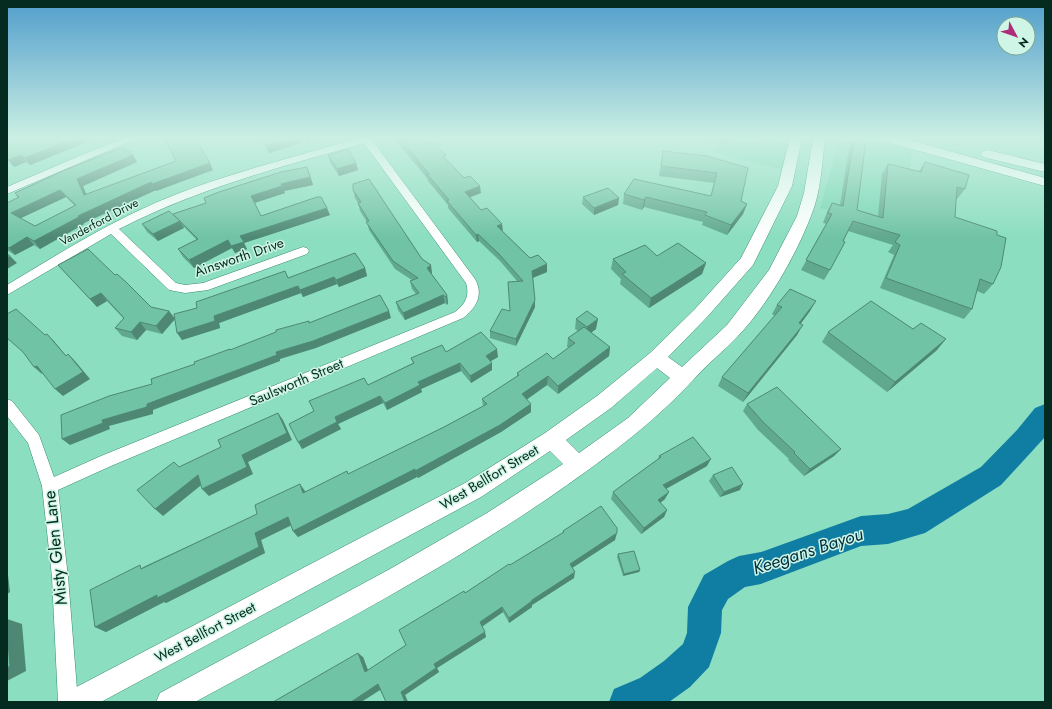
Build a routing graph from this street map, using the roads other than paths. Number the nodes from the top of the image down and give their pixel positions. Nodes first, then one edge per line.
1 (52, 171) edge
2 (259, 171) edge
3 (391, 171) edge
4 (788, 171) edge
5 (815, 171) edge
6 (1019, 171) edge
7 (1045, 182) edge
8 (7, 191) edge
9 (112, 228) junction
10 (303, 251) dead end
11 (7, 291) edge
12 (656, 358) junction
13 (684, 378) junction
14 (7, 405) edge
15 (552, 439) junction
16 (578, 466) junction
17 (50, 486) junction
18 (68, 702) edge
19 (74, 702) edge
20 (169, 702) edge

1 - 8 street
2 - 9 street, Vanderford Drive
3 - 17 street, Saulsworth Street
4 - 12 main road, West Bellfort Street
5 - 13 main road
6 - 7 main road
9 - 10 street, Ainsworth Drive
9 - 11 street, Vanderford Drive
12 - 13 main road
12 - 15 main road, West Bellfort Street
13 - 16 main road
14 - 17 street, Misty Glen Lane
15 - 16 main road
15 - 19 main road, West Bellfort Street
16 - 20 main road
17 - 18 street, Misty Glen Lane

